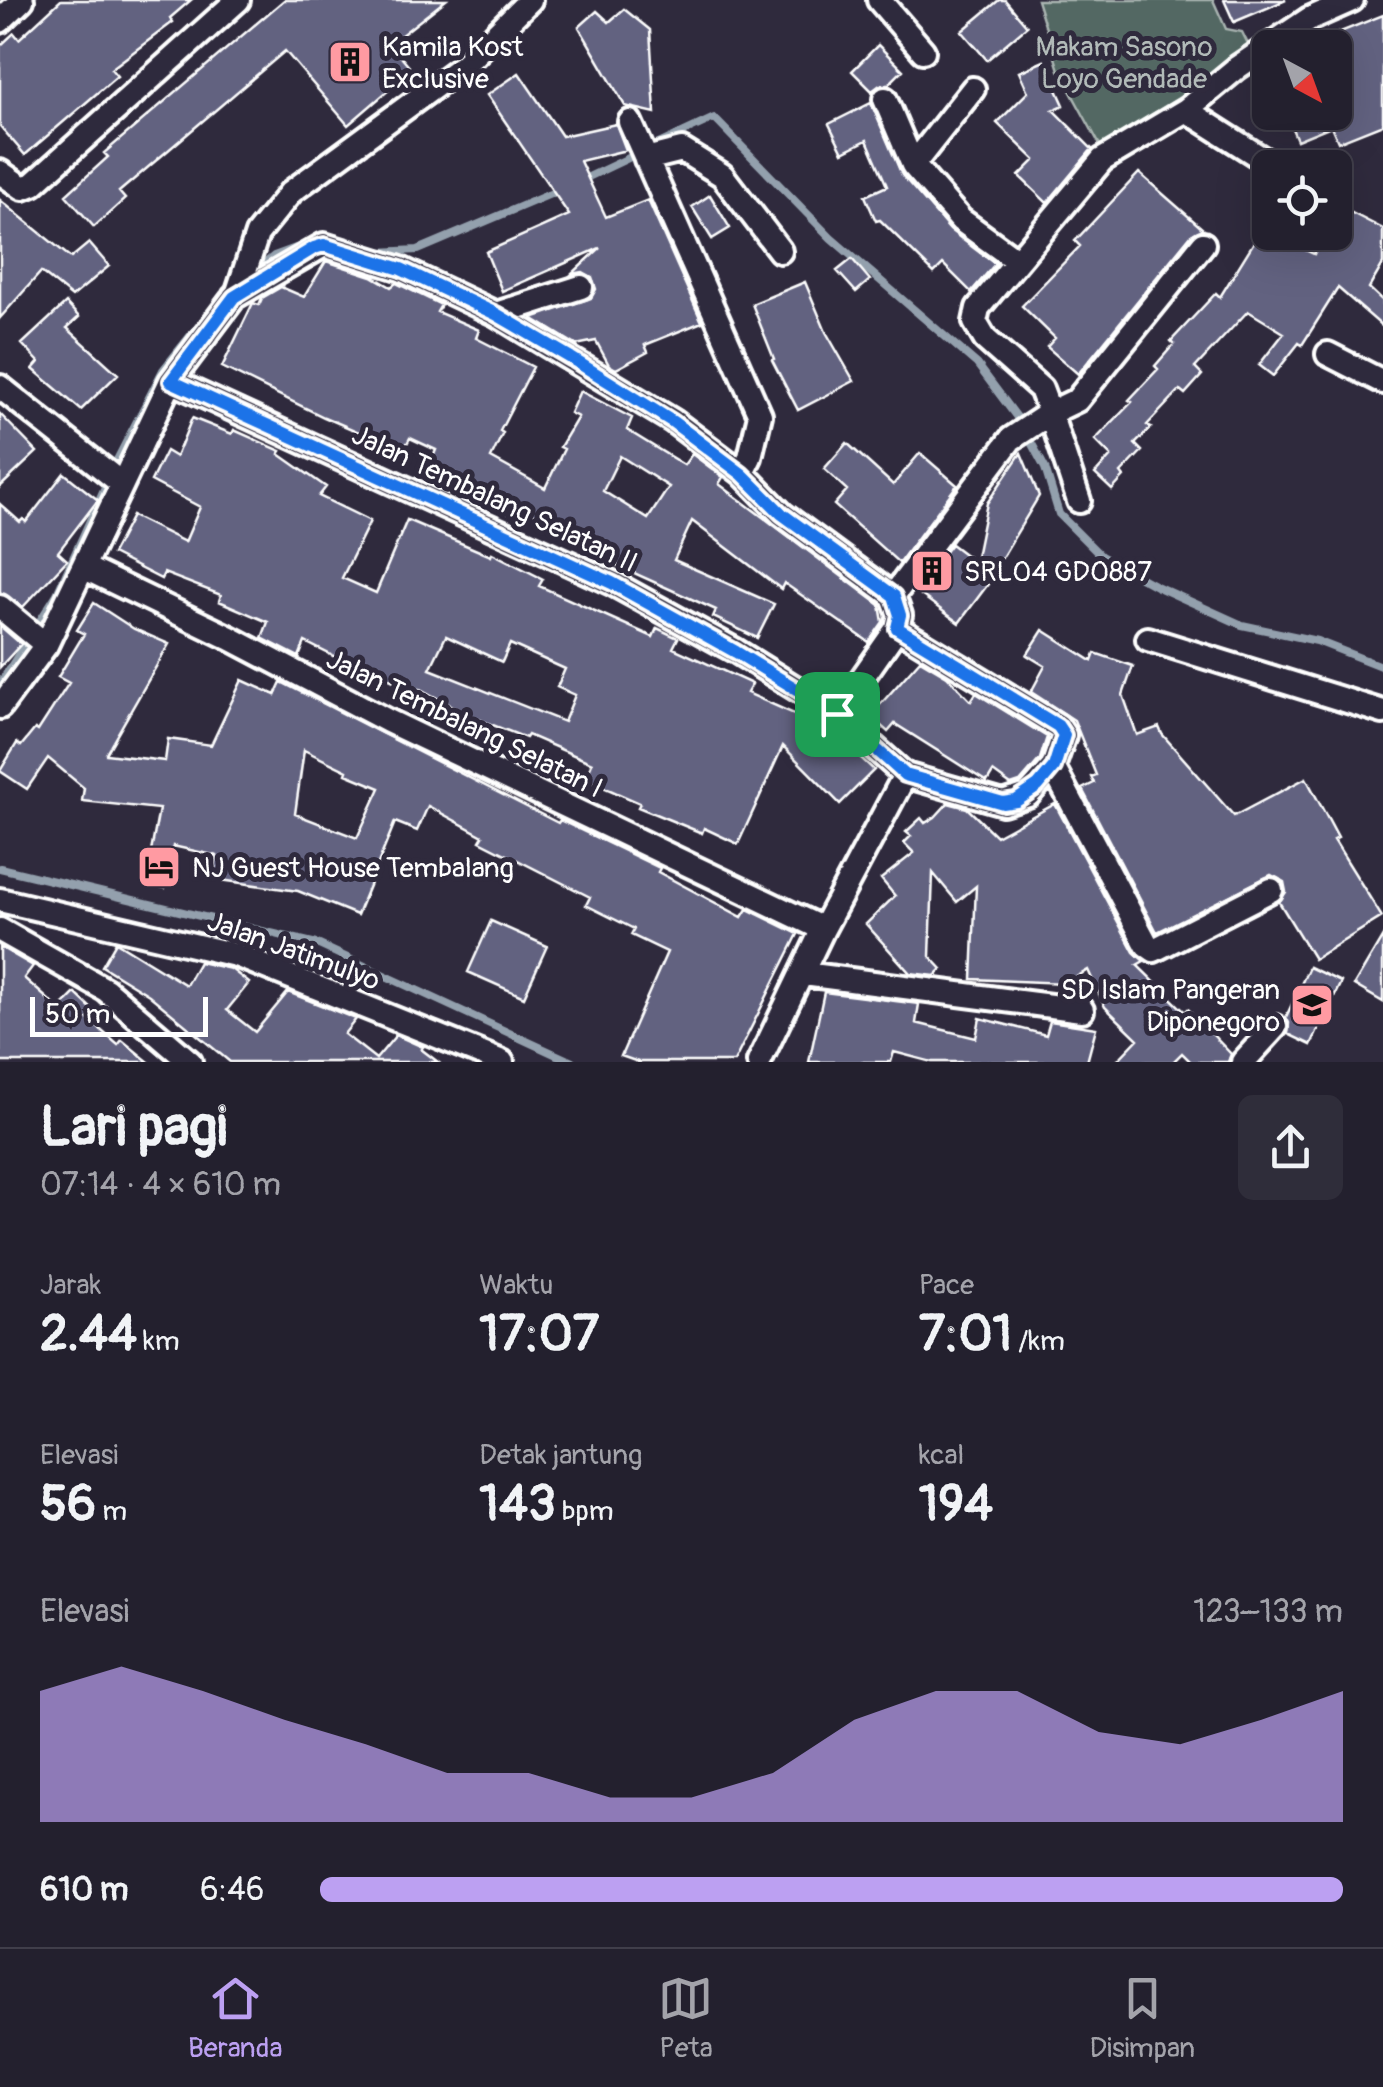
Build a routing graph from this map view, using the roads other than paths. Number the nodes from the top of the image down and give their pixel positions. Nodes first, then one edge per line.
1 (22, 0) edge
2 (238, 0) edge
3 (530, 0) edge
4 (878, 0) edge
5 (1352, 0) edge
6 (0, 21) edge
7 (922, 51) dead end
8 (973, 89) dead end
9 (884, 99) dead end
10 (1186, 110) junction
11 (630, 122) dead end
12 (1252, 152) edge
13 (646, 158) junction
14 (913, 166) junction
15 (6, 178) edge
16 (1204, 244) dead end
17 (780, 251) dead end
18 (1016, 260) junction
19 (239, 286) junction
20 (581, 286) dead end
21 (496, 314) junction
22 (1328, 354) dead end
23 (171, 381) junction
24 (1383, 382) edge
25 (0, 387) edge
26 (1041, 420) junction
27 (742, 474) junction
28 (122, 484) junction
29 (1080, 502) dead end
30 (83, 566) junction
31 (894, 596) junction
32 (0, 607) edge
33 (897, 628) junction
34 (1148, 639) dead end
35 (46, 645) junction
36 (0, 707) edge
37 (1383, 712) edge
38 (837, 714) junction
39 (1054, 767) junction
40 (905, 775) junction
41 (1272, 890) dead end
42 (0, 900) edge
43 (823, 929) junction
44 (0, 930) edge
45 (804, 974) junction
46 (1082, 1010) dead end
47 (1275, 1027) dead end
48 (190, 1062) edge
49 (502, 1062) edge
50 (760, 1062) edge
51 (1243, 1062) edge

1 - 6 street
2 - 15 street
3 - 19 street
4 - 7 street
5 - 10 street
8 - 14 street
9 - 14 street
10 - 12 street
10 - 18 street
11 - 13 street
13 - 17 street
13 - 27 street
14 - 18 street
16 - 26 street
18 - 26 street
19 - 21 street
19 - 23 street
20 - 21 street
21 - 27 street
22 - 24 street
23 - 28 street
23 - 38 street, Jalan Tembalang Selatan II
25 - 28 street
26 - 29 street
26 - 31 street
27 - 31 street
28 - 30 street
30 - 35 street
30 - 43 street, Jalan Tembalang Selatan I
31 - 33 street
32 - 35 street
33 - 38 street
33 - 39 street
34 - 37 street
35 - 36 street
38 - 40 street, Jalan Tembalang Selatan II
39 - 40 street
39 - 41 street
40 - 43 street
42 - 49 street, Jalan Jatimulyo
43 - 45 street
44 - 48 street
45 - 46 street
45 - 50 street
47 - 51 street

